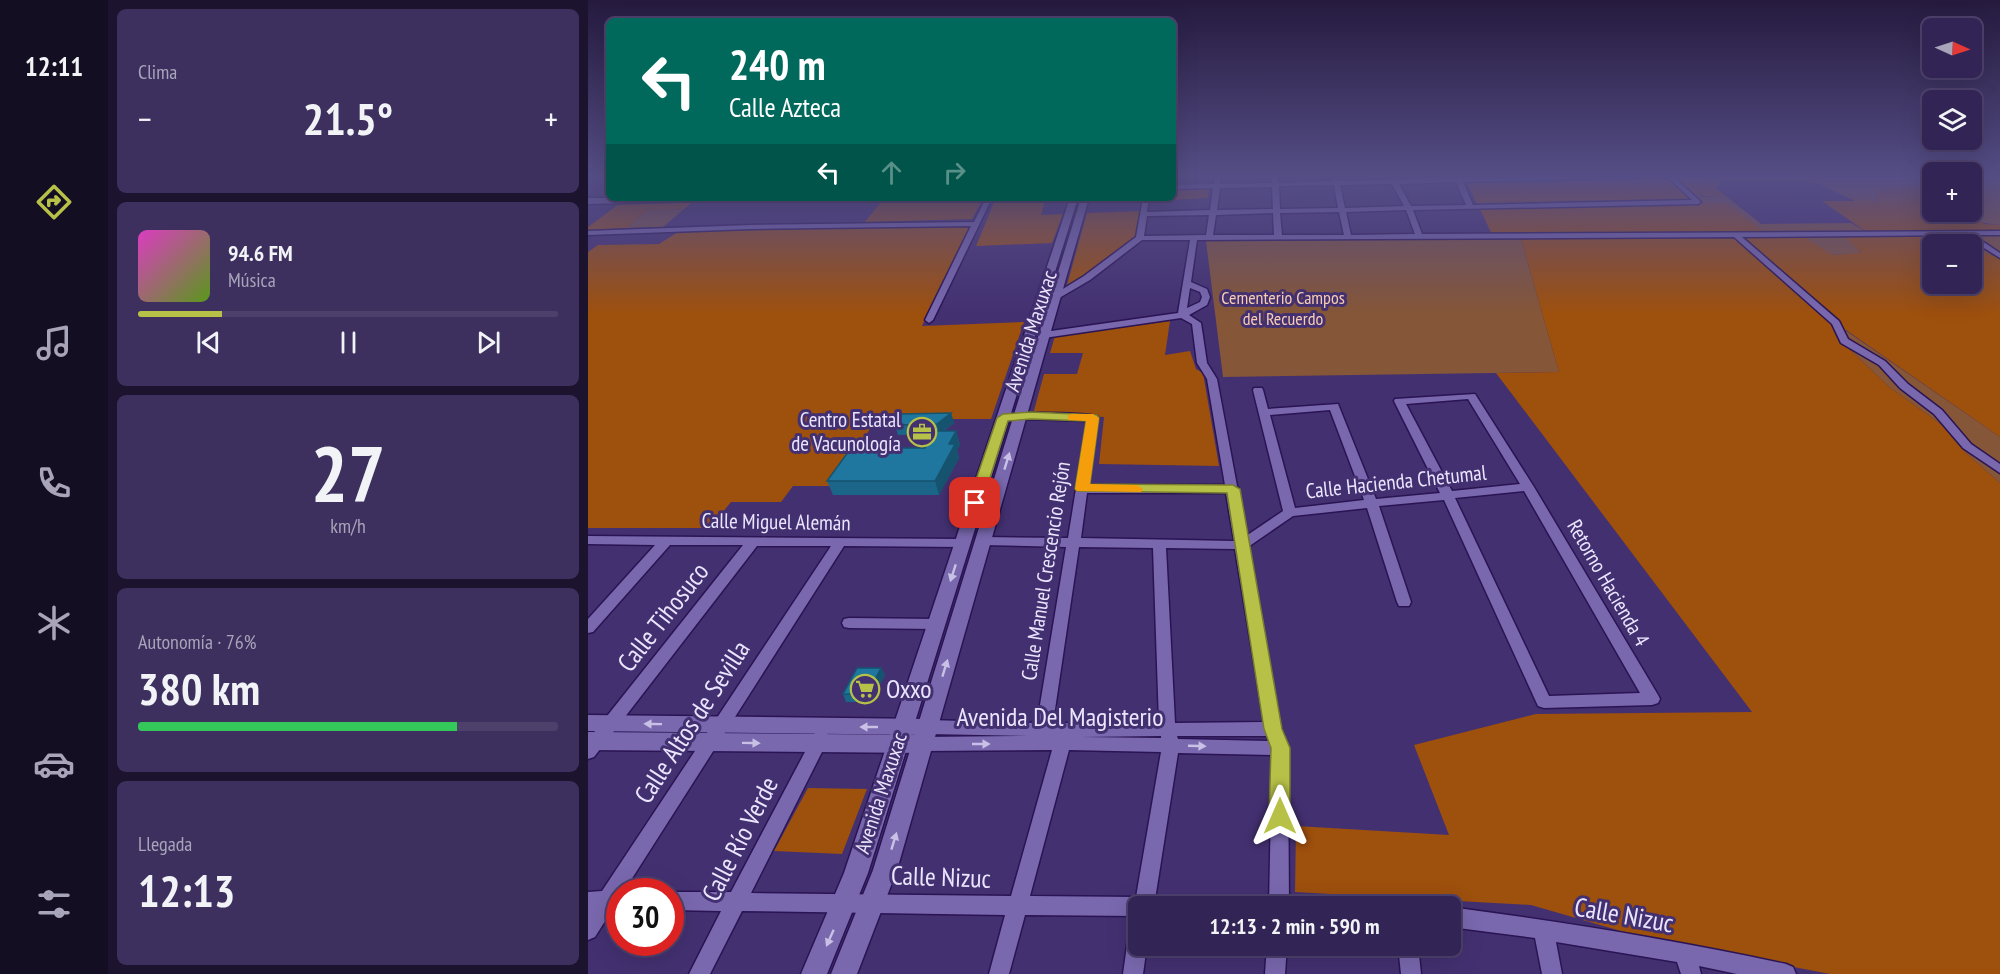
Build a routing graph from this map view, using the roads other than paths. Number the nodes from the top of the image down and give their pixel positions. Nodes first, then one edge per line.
1 (1066, 222) edge
2 (1078, 222) edge
3 (1142, 222) edge
4 (1212, 222) edge
5 (1277, 222) edge
6 (1346, 222) edge
7 (1414, 222) edge
8 (975, 224) joint
9 (588, 233) edge
10 (2000, 233) edge
11 (1922, 234) edge
12 (1966, 234) edge
13 (1736, 235) junction
14 (1348, 236) junction
15 (1419, 236) junction
16 (1278, 237) junction
17 (1140, 238) junction
18 (1194, 238) junction
19 (1209, 238) junction
20 (1982, 244) edge
21 (2000, 256) edge
22 (1187, 283) junction
23 (1055, 298) junction
24 (1039, 306) junction
25 (1182, 315) junction
26 (930, 320) dead end
27 (1044, 335) junction
28 (1258, 390) dead end
29 (1265, 412) junction
30 (1020, 416) junction
31 (1003, 418) junction
32 (2000, 469) edge
33 (1528, 487) junction
34 (1082, 489) junction
35 (1233, 489) junction
36 (1448, 496) junction
37 (1372, 505) junction
38 (1290, 512) junction
39 (588, 540) edge
40 (668, 540) junction
41 (754, 540) junction
42 (983, 541) junction
43 (840, 542) junction
44 (962, 543) junction
45 (1072, 543) junction
46 (1159, 545) junction
47 (1241, 545) junction
48 (1404, 602) dead end
49 (849, 623) dead end
50 (936, 624) junction
51 (588, 628) edge
52 (609, 724) junction
53 (1273, 729) junction
54 (714, 734) junction
55 (823, 735) junction
56 (900, 736) junction
57 (925, 736) junction
58 (1053, 737) junction
59 (1169, 737) junction
60 (590, 739) edge
61 (1280, 748) junction
62 (1145, 896) edge
63 (1279, 896) edge
64 (605, 900) edge
65 (684, 901) edge
66 (846, 902) junction
67 (873, 902) junction
68 (736, 903) junction
69 (1018, 907) junction
70 (1128, 907) edge
71 (1461, 918) edge
72 (1543, 928) junction
73 (588, 930) edge
74 (1684, 952) junction
75 (1136, 956) edge
76 (1276, 956) edge
77 (1409, 956) edge
78 (699, 974) edge
79 (814, 974) edge
80 (844, 974) edge
81 (999, 974) edge
82 (1133, 974) edge
83 (1275, 974) edge
84 (1411, 974) edge
85 (1552, 974) edge
86 (1691, 974) edge
87 (1786, 974) edge

1 - 24 main road, Avenida Maxuxac
2 - 23 main road, Avenida Maxuxac
3 - 17 street
4 - 19 street
5 - 16 street
6 - 14 street
7 - 15 street
8 - 9 street
8 - 26 street
10 - 12 street
11 - 13 street
13 - 15 street
13 - 32 street
14 - 15 street
14 - 16 street
16 - 19 street
17 - 18 street
17 - 23 street
18 - 19 street
18 - 22 street
20 - 21 street
22 - 25 street
22 - 25 street
23 - 24 street
23 - 27 main road, Avenida Maxuxac
24 - 31 main road, Avenida Maxuxac
25 - 27 street
25 - 35 street
27 - 30 main road, Avenida Maxuxac
28 - 29 street
29 - 37 street
29 - 38 street
30 - 31 street
30 - 34 street, Calle Manuel Crescencio Rejón
42 -> 30 main road, Avenida Maxuxac
31 - 44 main road, Avenida Maxuxac
33 - 36 street, Calle Hacienda Chetumal
33 - 36 street, Retorno Hacienda 4
33 - 36 street, Retorno Hacienda 4
34 - 35 street
34 - 45 street, Calle Manuel Crescencio Rejón
35 - 47 street
36 - 37 street, Calle Hacienda Chetumal
37 - 38 street, Calle Hacienda Chetumal
37 - 48 street
38 - 47 street, Calle Hacienda Chetumal
39 - 40 street, Calle Miguel Alemán
40 - 41 street, Calle Miguel Alemán
40 - 51 street
41 - 43 street, Calle Miguel Alemán
41 - 52 street, Calle Tihosuco
42 - 45 street
57 -> 42 main road, Avenida Maxuxac
43 - 44 street, Calle Miguel Alemán
43 - 54 street, Calle Altos de Sevilla
44 -> 50 main road, Avenida Maxuxac
45 - 46 street
45 - 58 street, Calle Manuel Crescencio Rejón
46 - 47 street
46 - 59 street
47 - 53 street
49 - 50 street
50 - 56 main road, Avenida Maxuxac
54 -> 52 main road, Avenida Del Magisterio
52 - 60 main road, Avenida Del Magisterio
53 - 59 street, Avenida Del Magisterio
53 - 61 street
54 - 55 main road, Avenida Del Magisterio
54 - 60 main road, Avenida Del Magisterio
54 - 64 street, Calle Altos de Sevilla
55 - 56 main road, Avenida Del Magisterio
55 - 68 street, Calle Río Verde
56 - 57 main road, Avenida Del Magisterio
56 - 66 main road, Avenida Maxuxac
57 - 58 street, Avenida Del Magisterio
67 -> 57 main road, Avenida Maxuxac
58 - 59 street, Avenida Del Magisterio
58 - 69 street, Calle Manuel Crescencio Rejón
59 -> 61 street, Avenida Del Magisterio
59 - 62 street
61 - 63 street
64 - 73 street, Calle Altos de Sevilla
65 - 68 street, Calle Nizuc
66 - 67 street, Calle Nizuc
66 - 68 street, Calle Nizuc
66 -> 79 main road, Avenida Maxuxac
67 - 69 street, Calle Nizuc
67 - 80 main road, Avenida Maxuxac
68 - 78 street, Calle Río Verde
69 - 70 street, Calle Nizuc
69 - 81 street, Calle Manuel Crescencio Rejón
71 - 72 street, Calle Nizuc
72 - 74 street, Calle Nizuc
72 - 85 street
74 - 86 street
74 - 87 street, Calle Nizuc
75 - 82 street
76 - 83 street
77 - 84 street

